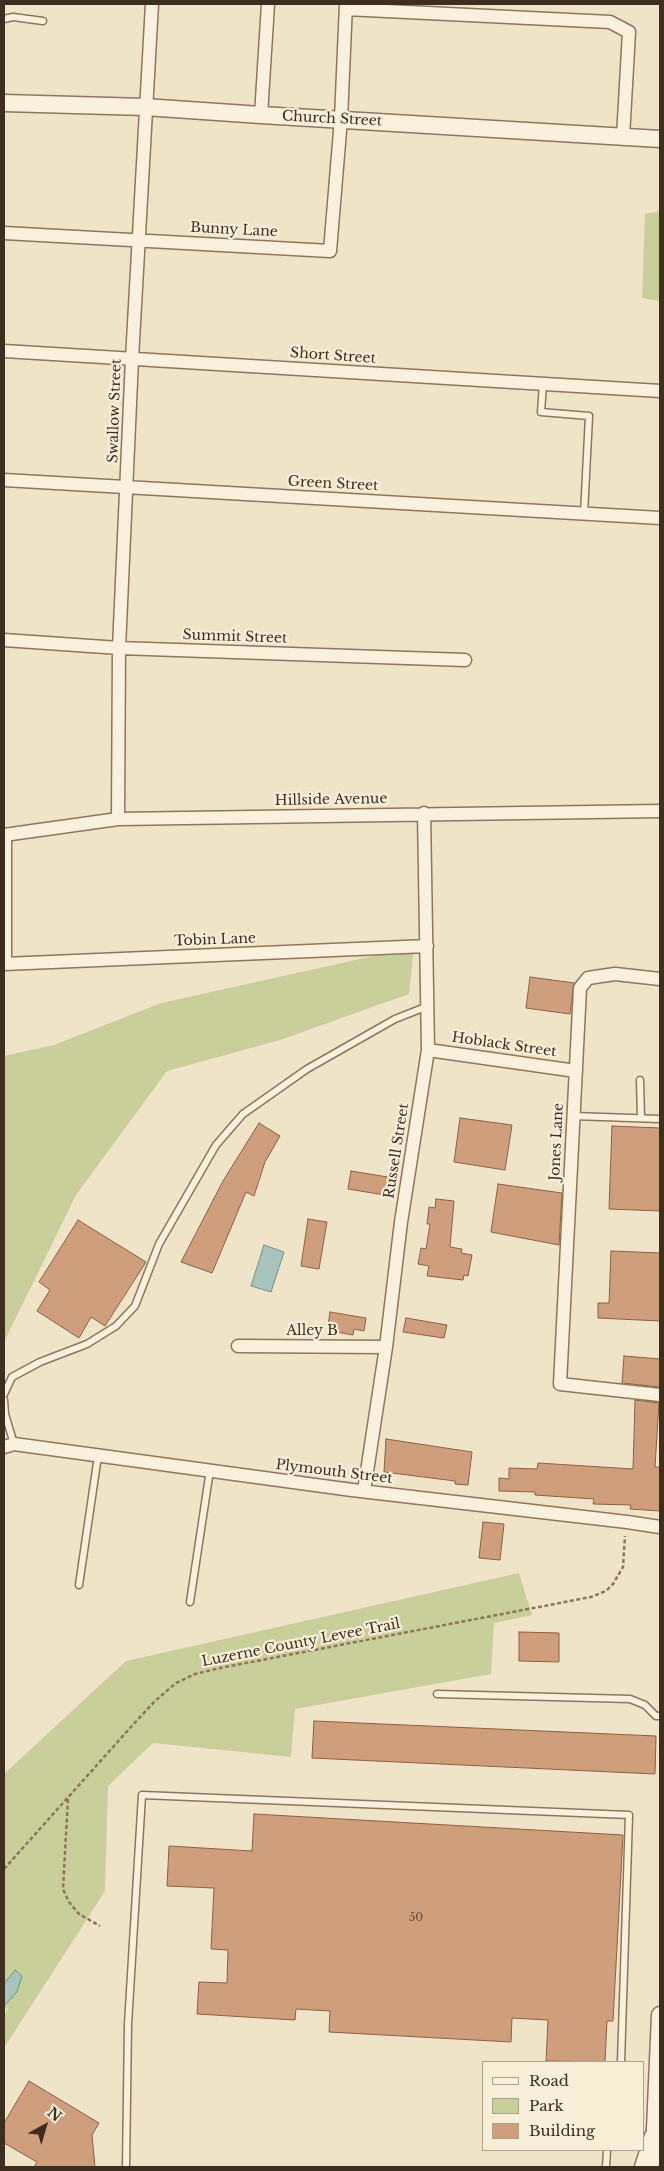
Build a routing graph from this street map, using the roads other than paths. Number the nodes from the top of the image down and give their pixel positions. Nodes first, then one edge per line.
1 (152, 4) edge
2 (268, 4) edge
3 (346, 6) edge
4 (4, 19) edge
5 (43, 21) dead end
6 (4, 103) edge
7 (145, 106) junction
8 (261, 116) junction
9 (341, 119) junction
10 (622, 137) junction
11 (660, 139) edge
12 (4, 233) edge
13 (139, 240) junction
14 (4, 351) edge
15 (132, 359) junction
16 (543, 384) junction
17 (660, 391) edge
18 (4, 480) edge
19 (127, 487) junction
20 (584, 514) junction
21 (660, 518) edge
22 (4, 640) edge
23 (119, 648) junction
24 (465, 660) dead end
25 (660, 811) edge
26 (424, 813) junction
27 (118, 819) junction
28 (4, 834) edge
29 (427, 946) junction
30 (5, 964) edge
31 (660, 978) edge
32 (428, 1006) junction
33 (428, 1050) junction
34 (576, 1071) junction
35 (640, 1080) dead end
36 (574, 1116) junction
37 (641, 1118) junction
38 (660, 1119) edge
39 (238, 1346) dead end
40 (386, 1347) junction
41 (4, 1394) edge
42 (660, 1395) edge
43 (4, 1400) edge
44 (9, 1446) edge
45 (98, 1456) junction
46 (210, 1470) junction
47 (364, 1491) junction
48 (660, 1527) edge
49 (79, 1585) dead end
50 (190, 1602) dead end
51 (437, 1694) dead end
52 (660, 1716) edge
53 (660, 2015) edge
54 (660, 2038) edge
55 (621, 2061) edge
56 (655, 2129) junction
57 (607, 2151) edge
58 (126, 2167) edge
59 (606, 2167) edge
60 (643, 2167) edge
61 (659, 2167) edge

1 - 7 street, Swallow Street
2 - 8 street
3 - 9 street, Bunny Lane
3 - 10 street
4 - 5 lane
6 - 7 street, Church Street
7 - 8 street, Church Street
7 - 13 street, Swallow Street
8 - 9 street, Church Street
9 - 10 street, Church Street
9 - 13 street, Bunny Lane
10 - 11 street, Church Street
12 - 13 street, Bunny Lane
13 - 15 street, Swallow Street
14 - 15 street, Short Street
15 - 16 street, Short Street
15 - 19 street, Swallow Street
16 - 17 street, Short Street
16 - 20 lane
18 - 19 street, Green Street
19 - 20 street, Green Street
19 - 23 street, Swallow Street
20 - 21 street, Green Street
22 - 23 street, Summit Street
23 - 24 street, Summit Street
23 - 27 street, Swallow Street
25 - 26 street, Hillside Avenue
26 - 27 street, Hillside Avenue
26 - 29 street, Russell Street
27 - 28 street, Hillside Avenue
28 - 30 street
29 - 30 street, Tobin Lane
29 - 32 street, Russell Street
31 - 34 street, Jones Lane
32 - 33 street, Russell Street
32 - 41 lane
33 - 34 street, Hoblack Street
33 - 40 street, Russell Street
34 - 36 street, Jones Lane
35 - 37 lane
36 - 37 lane
36 - 42 street, Jones Lane
37 - 38 lane
39 - 40 street, Alley B
40 - 47 street, Russell Street
43 - 44 lane
44 - 45 street, Plymouth Street
45 - 46 street, Plymouth Street
45 - 49 lane
46 - 47 street, Plymouth Street
46 - 50 lane
47 - 48 street, Plymouth Street
51 - 52 lane
53 - 54 street
54 - 56 street
55 - 58 lane
56 - 60 street
56 - 61 street
57 - 59 lane

